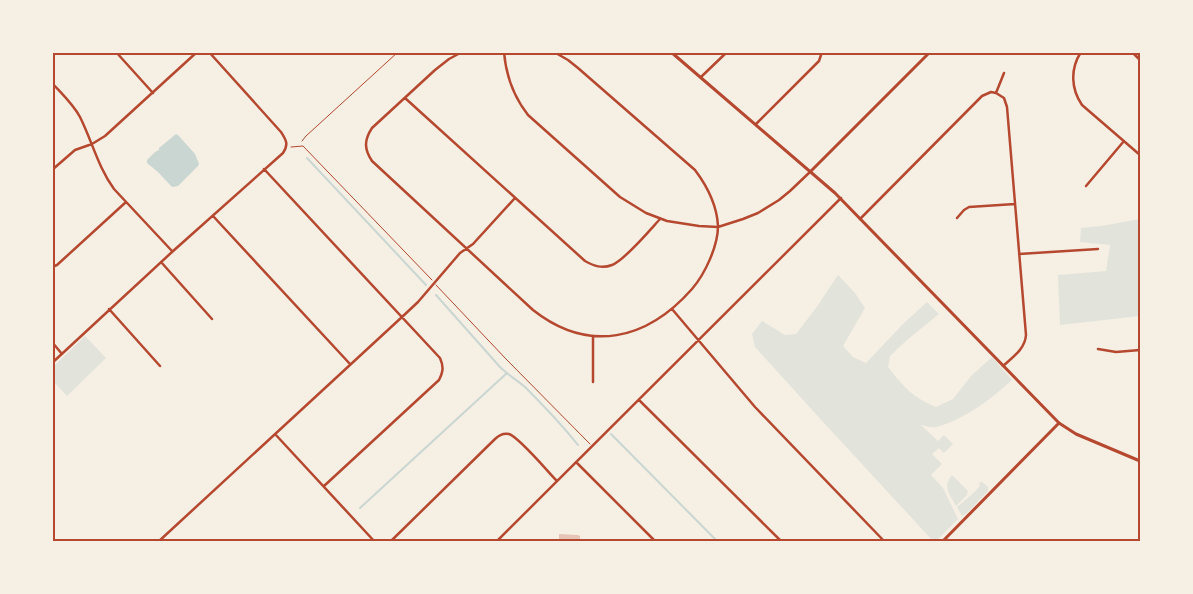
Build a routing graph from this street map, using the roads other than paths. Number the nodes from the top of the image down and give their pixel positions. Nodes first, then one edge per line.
1 (116, 52) edge
2 (197, 52) edge
3 (209, 52) edge
4 (322, 52) edge
5 (333, 52) edge
6 (462, 52) edge
7 (504, 52) edge
8 (554, 52) edge
9 (671, 52) edge
10 (727, 52) edge
11 (822, 52) edge
12 (930, 52) edge
13 (1081, 52) edge
14 (1132, 52) edge
15 (1140, 60) edge
16 (1004, 73) dead end
17 (701, 77) junction
18 (52, 83) edge
19 (153, 93) junction
20 (996, 93) junction
21 (405, 98) junction
22 (756, 124) junction
23 (1124, 141) junction
24 (92, 144) junction
25 (1140, 155) edge
26 (52, 170) edge
27 (264, 170) junction
28 (811, 171) junction
29 (1086, 186) dead end
30 (515, 198) junction
31 (840, 198) junction
32 (126, 202) junction
33 (1015, 204) junction
34 (213, 216) junction
35 (860, 218) junction
36 (958, 218) dead end
37 (660, 219) junction
38 (718, 226) junction
39 (466, 249) junction
40 (1098, 249) dead end
41 (172, 252) junction
42 (1019, 254) junction
43 (161, 262) junction
44 (52, 267) edge
45 (109, 309) junction
46 (672, 309) junction
47 (402, 317) junction
48 (212, 319) dead end
49 (593, 336) junction
50 (698, 341) junction
51 (52, 342) edge
52 (1098, 349) dead end
53 (1140, 350) edge
54 (62, 354) junction
55 (52, 363) edge
56 (350, 364) junction
57 (160, 366) dead end
58 (1003, 366) junction
59 (593, 382) dead end
60 (639, 400) junction
61 (1059, 423) junction
62 (275, 434) junction
63 (1140, 461) edge
64 (576, 462) junction
65 (557, 481) junction
66 (324, 486) junction
67 (158, 542) edge
68 (376, 542) edge
69 (390, 542) edge
70 (496, 542) edge
71 (656, 542) edge
72 (782, 542) edge
73 (885, 542) edge
74 (942, 542) edge

1 - 19 street
2 - 19 street
3 - 27 street
4 - 5 street
6 - 21 street
7 - 37 street
8 - 38 street
9 - 17 main road
10 - 17 street
11 - 22 street
12 - 28 main road
13 - 23 street
14 - 15 street
16 - 20 street
17 - 22 main road
18 - 24 street
19 - 24 street
20 - 33 street
20 - 35 street
21 - 30 street
21 - 39 street
22 - 28 main road
23 - 25 street
23 - 29 street
24 - 26 street
24 - 32 street
27 - 34 street
27 - 47 street
28 - 31 main road
28 - 38 street
30 - 37 street
30 - 39 street
31 - 35 main road
31 - 50 street
32 - 41 street
32 - 44 street
33 - 36 street
33 - 42 street
34 - 41 street
34 - 56 street
35 - 58 main road
37 - 38 street
38 - 46 street
39 - 47 street
39 - 49 street
40 - 42 street
41 - 43 street
42 - 58 street
43 - 45 street
43 - 48 street
45 - 54 street
45 - 57 street
46 - 49 street
46 - 50 street
47 - 56 street
47 - 66 street
49 - 59 street
50 - 60 street
50 - 73 street
51 - 54 street
52 - 53 street
54 - 55 street
56 - 62 street
58 - 61 main road
60 - 64 street
60 - 72 street
61 - 63 main road
61 - 74 main road
62 - 66 street
62 - 67 street
64 - 65 street
64 - 71 street
65 - 69 street
65 - 70 street
66 - 68 street

